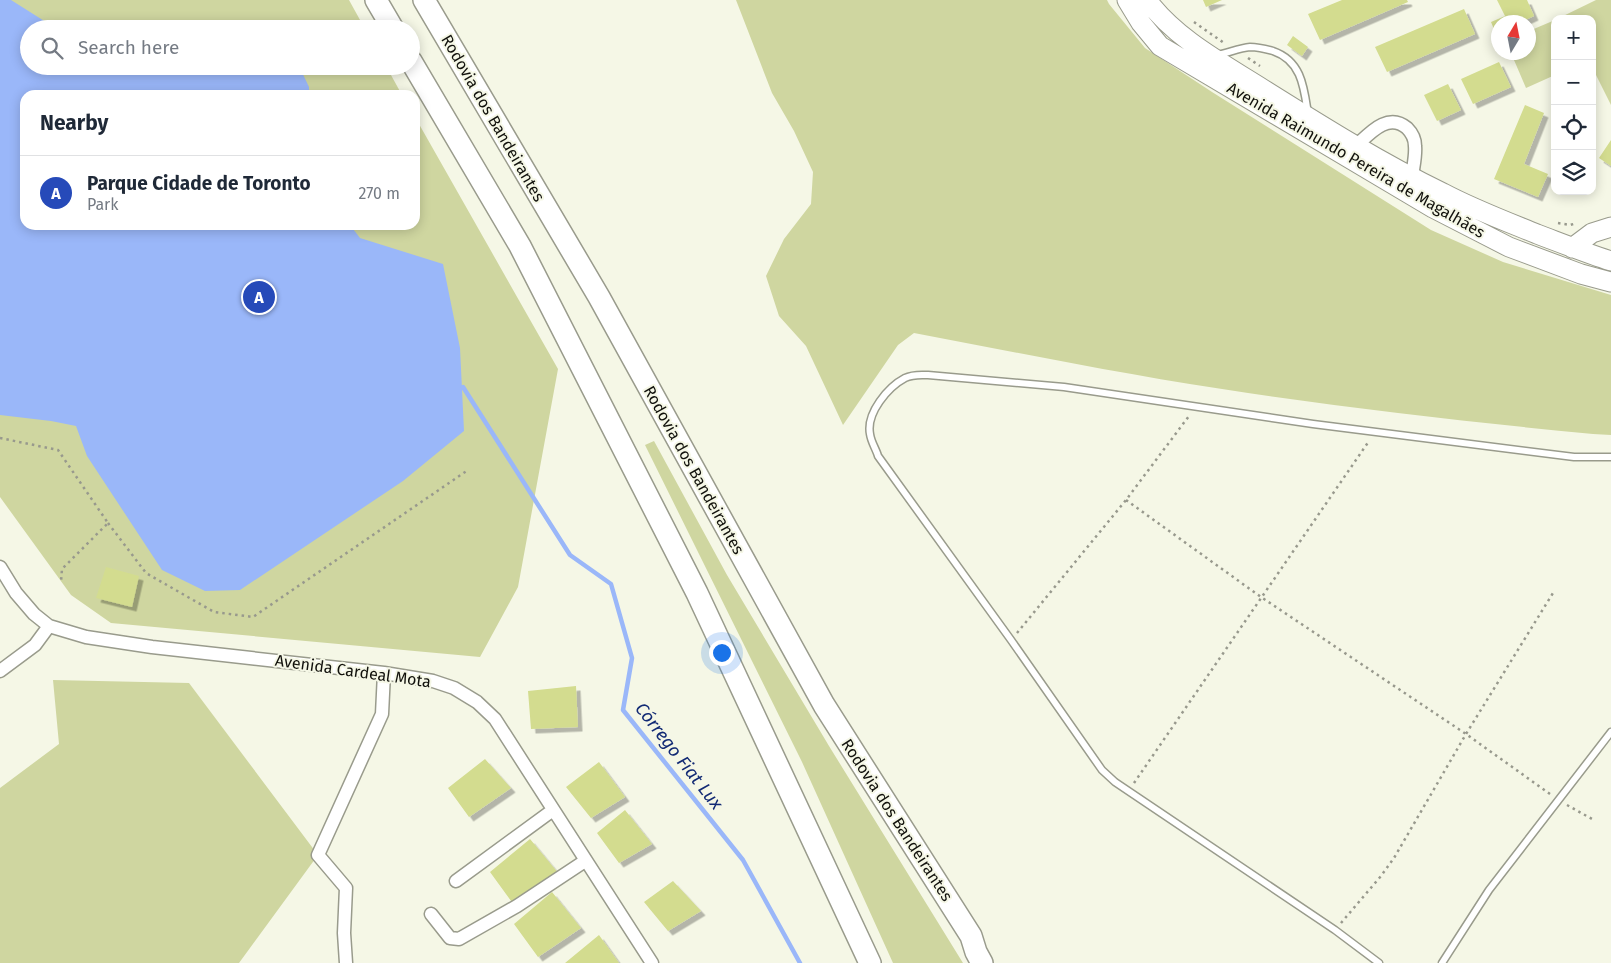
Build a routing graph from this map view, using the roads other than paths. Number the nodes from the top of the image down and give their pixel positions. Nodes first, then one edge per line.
1 (376, 0) edge
2 (424, 0) edge
3 (1127, 0) edge
4 (1147, 0) edge
5 (388, 20) edge
6 (1212, 56) junction
7 (419, 75) edge
8 (1309, 118) junction
9 (1357, 145) junction
10 (1412, 177) junction
11 (1611, 227) edge
12 (1572, 248) junction
13 (1610, 258) edge
14 (1610, 282) edge
15 (1611, 457) edge
16 (0, 567) edge
17 (49, 626) junction
18 (0, 671) edge
19 (384, 673) junction
20 (1611, 732) edge
21 (553, 810) junction
22 (585, 861) junction
23 (456, 881) dead end
24 (431, 914) dead end
25 (971, 936) junction
26 (346, 963) edge
27 (652, 963) edge
28 (870, 963) edge
29 (982, 963) edge
30 (997, 963) edge
31 (1379, 963) edge
32 (1442, 963) edge

1 - 5 highway
2 - 25 highway, Rodovia dos Bandeirantes
3 - 14 main road, Avenida Raimundo Pereira de Magalhães
4 - 6 main road, Avenida Raimundo Pereira de Magalhães
6 - 8 main road, Avenida Raimundo Pereira de Magalhães
6 - 8 lane
7 - 28 highway
8 - 9 main road, Avenida Raimundo Pereira de Magalhães
9 - 10 main road, Avenida Raimundo Pereira de Magalhães
9 - 10 street
10 - 12 main road, Avenida Raimundo Pereira de Magalhães
11 - 12 main road
12 - 13 main road, Avenida Raimundo Pereira de Magalhães
13 - 14 main road
15 - 31 lane
16 - 17 street, Avenida Cardeal Mota
17 - 18 street
17 - 19 street, Avenida Cardeal Mota
19 - 21 street, Avenida Cardeal Mota
19 - 26 street
20 - 32 lane
21 - 22 street, Avenida Cardeal Mota
21 - 23 street
22 - 24 street
22 - 27 street, Avenida Cardeal Mota
25 - 29 highway
25 - 30 highway

